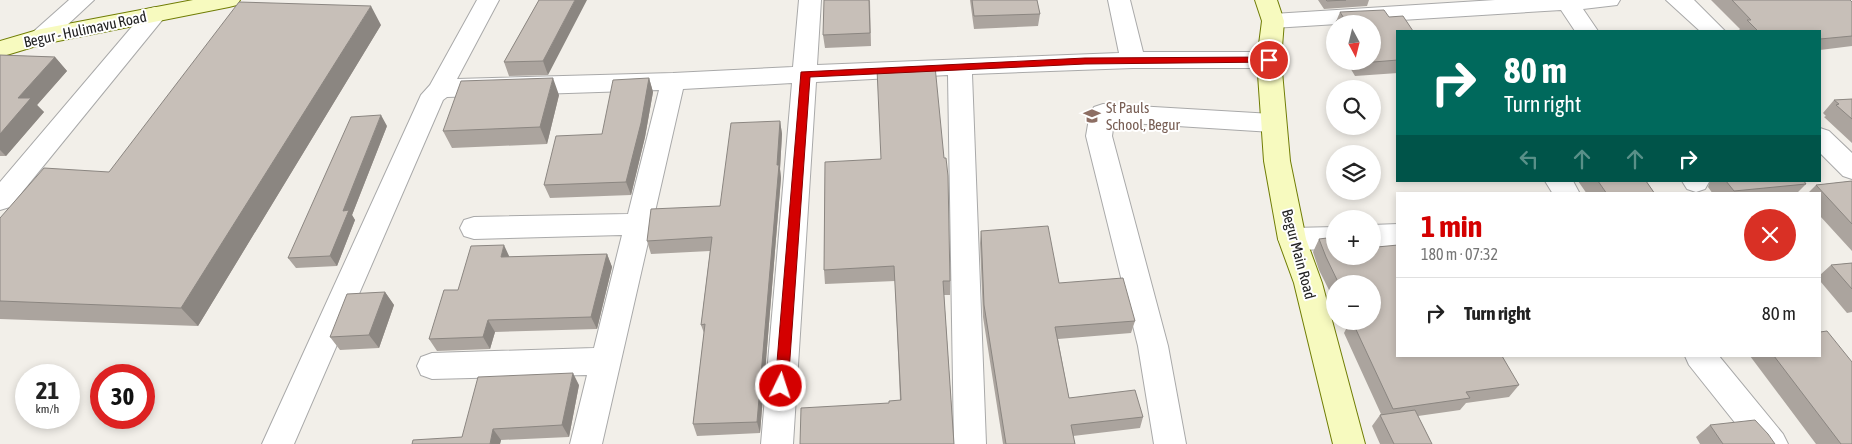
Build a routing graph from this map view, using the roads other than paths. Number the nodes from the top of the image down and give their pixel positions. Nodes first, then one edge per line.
1 (82, 0) edge
2 (229, 0) edge
3 (488, 0) edge
4 (810, 0) edge
5 (1119, 0) edge
6 (1609, 0) edge
7 (1677, 0) edge
8 (1567, 3) junction
9 (1270, 10) edge
10 (155, 14) junction
11 (1405, 22) edge
12 (1586, 30) edge
13 (1712, 30) edge
14 (42, 37) junction
15 (0, 49) edge
16 (1133, 60) junction
17 (1269, 60) junction
18 (960, 66) junction
19 (805, 74) junction
20 (673, 81) junction
21 (439, 90) junction
22 (1274, 123) junction
23 (1821, 139) edge
24 (1852, 169) edge
25 (0, 200) edge
26 (638, 224) junction
27 (474, 228) dead end
28 (1396, 235) edge
29 (1381, 236) edge
30 (1326, 238) edge
31 (1292, 239) junction
32 (1701, 357) edge
33 (606, 361) junction
34 (432, 366) dead end
35 (278, 444) edge
36 (586, 444) edge
37 (777, 444) edge
38 (970, 444) edge
39 (1170, 444) edge
40 (1349, 444) edge
41 (1772, 444) edge

1 - 14 street
2 - 10 street, Begur - Hulimavu Road
3 - 21 street
4 - 19 street
5 - 16 street
6 - 8 street
7 - 13 street
8 - 11 street
8 - 12 street
9 - 11 street
9 - 17 street, Begur Main Road
10 - 14 street, Begur - Hulimavu Road
10 - 25 street
14 - 15 street, Begur - Hulimavu Road
16 - 17 street
16 - 18 street
17 - 22 street, Begur Main Road
18 - 19 street
18 - 38 street
19 - 20 street
19 - 37 street
20 - 21 street
20 - 26 street
21 - 35 street
22 - 31 street, Begur Main Road
22 - 39 street
23 - 24 street
26 - 27 street
26 - 33 street
28 - 29 street
30 - 31 street
31 - 40 street, Begur Main Road
32 - 41 street
33 - 34 street
33 - 36 street

